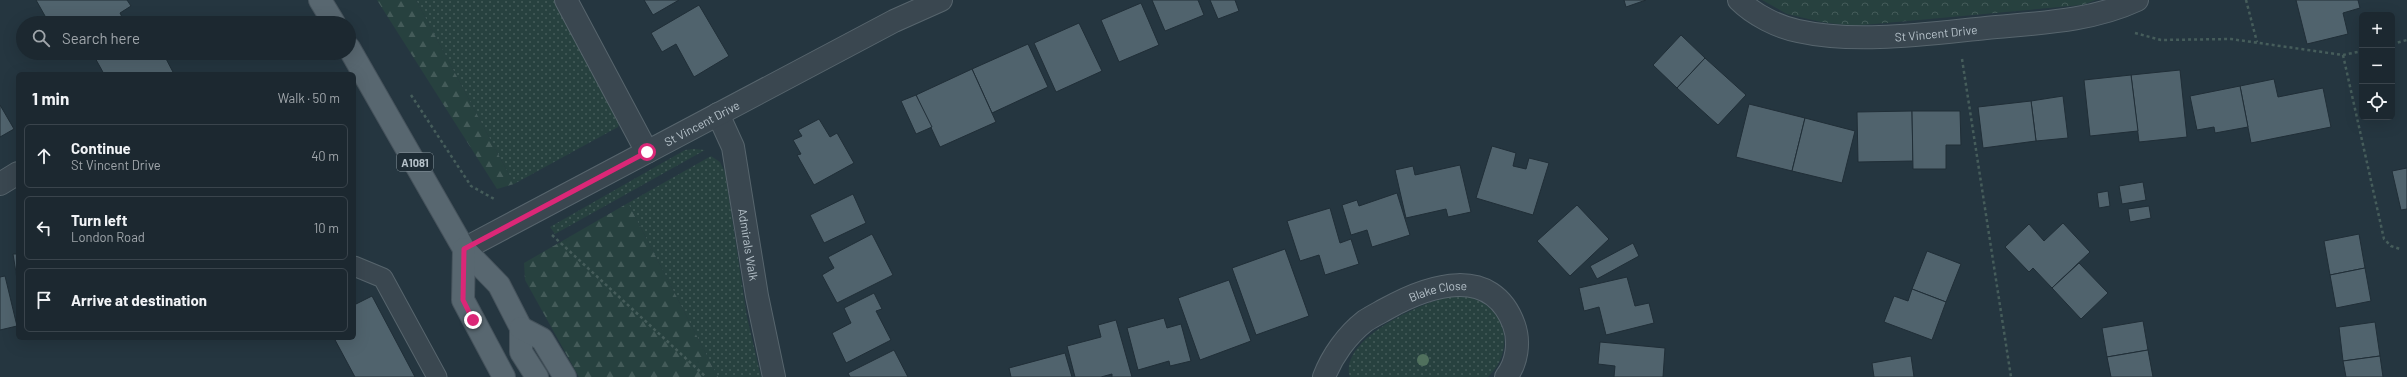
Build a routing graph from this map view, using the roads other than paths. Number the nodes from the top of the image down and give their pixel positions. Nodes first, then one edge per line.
1 (320, 0) edge
2 (566, 0) edge
3 (941, 0) edge
4 (1740, 0) edge
5 (2137, 0) edge
6 (330, 16) edge
7 (356, 60) edge
8 (718, 114) junction
9 (647, 152) junction
10 (16, 175) edge
11 (0, 184) edge
12 (464, 249) junction
13 (356, 267) edge
14 (521, 328) junction
15 (436, 377) edge
16 (504, 377) edge
17 (537, 377) edge
18 (565, 377) edge
19 (774, 377) edge
20 (1324, 377) edge
21 (1506, 377) edge

1 - 6 main road
2 - 9 street
3 - 8 street, St Vincent Drive
4 - 5 street, St Vincent Drive
7 - 12 main road, A1081
8 - 9 street, St Vincent Drive
8 - 19 street, Admirals Walk
9 - 12 street, St Vincent Drive
10 - 11 street
12 - 14 main road, A1081
12 - 16 main road
13 - 15 lane
14 - 17 main road, A1081
14 - 18 main road
20 - 21 street, Blake Close

